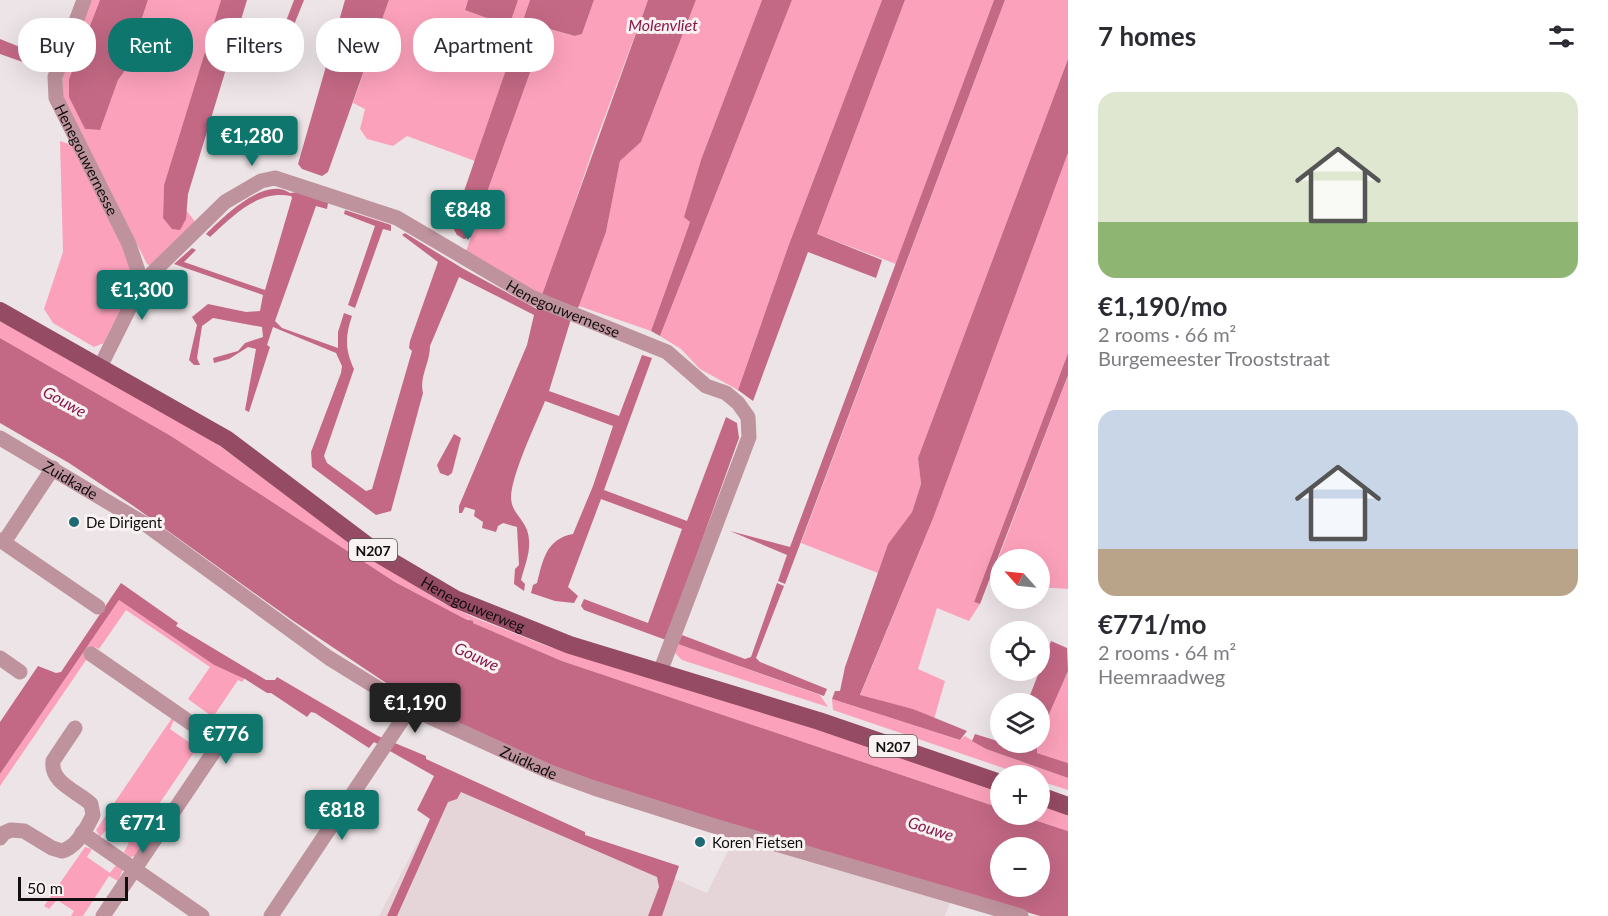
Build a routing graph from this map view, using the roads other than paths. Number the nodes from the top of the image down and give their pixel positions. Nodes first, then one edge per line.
1 (84, 0) edge
2 (142, 283) junction
3 (0, 311) edge
4 (100, 367) junction
5 (0, 438) edge
6 (53, 468) junction
7 (2, 541) edge
8 (98, 607) dead end
9 (91, 654) dead end
10 (0, 658) edge
11 (20, 672) dead end
12 (660, 672) junction
13 (410, 708) junction
14 (75, 728) dead end
15 (990, 780) edge
16 (1050, 800) edge
17 (1068, 806) edge
18 (82, 833) junction
19 (0, 838) edge
20 (135, 869) junction
21 (103, 916) edge
22 (202, 916) edge
23 (271, 916) edge
24 (1021, 916) edge

1 - 2 street, Henegouwernesse
2 - 4 street, Henegouwernesse
2 - 12 street, Henegouwernesse
3 - 4 main road, Henegouwerweg / N207
4 - 12 main road, Henegouwerweg / N207
5 - 6 street, Zuidkade
6 - 7 street
6 - 13 street, Zuidkade
7 - 8 street
9 - 20 street
10 - 11 street
12 - 15 main road, Henegouwerweg / N207
13 - 23 street
13 - 24 street, Zuidkade
14 - 18 street
16 - 17 main road
18 - 19 street
18 - 20 street
20 - 21 street
20 - 22 street

